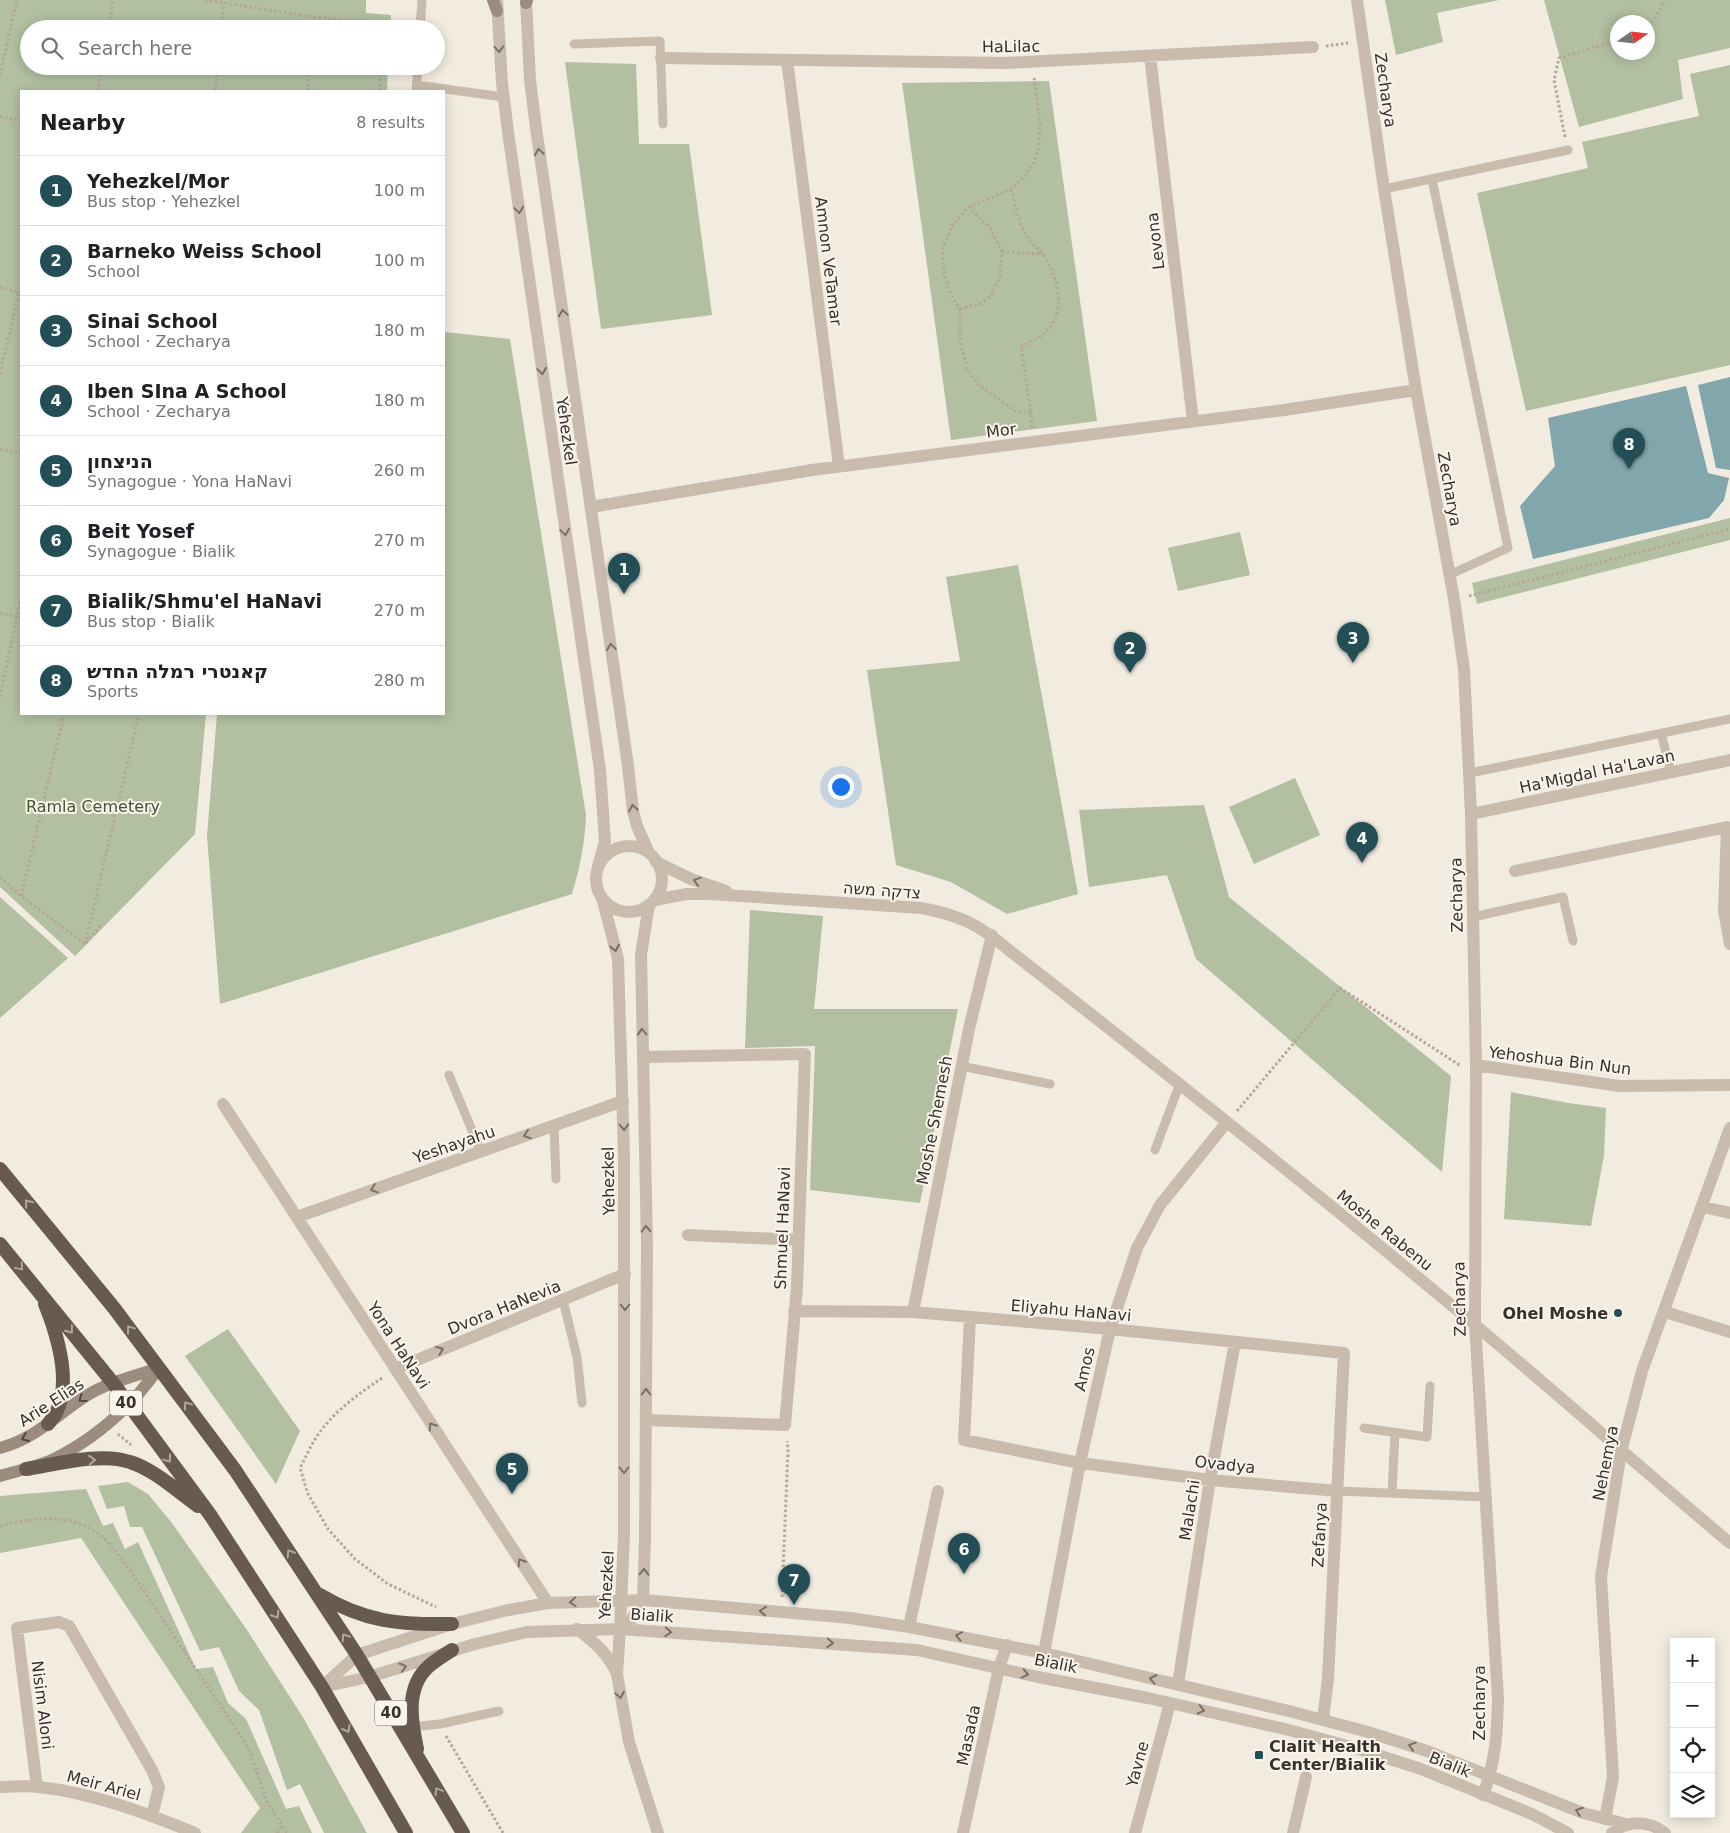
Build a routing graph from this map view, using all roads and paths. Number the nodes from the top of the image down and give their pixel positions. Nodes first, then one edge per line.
1 (17, 0) edge
2 (113, 0) edge
3 (206, 0) edge
4 (422, 0) edge
5 (1357, 0) edge
6 (1665, 0) edge
7 (526, 1) edge
8 (224, 3) junction
9 (496, 4) edge
10 (313, 17) junction
11 (1655, 18) edge
12 (110, 20) edge
13 (222, 20) edge
14 (313, 20) edge
15 (355, 20) edge
16 (421, 20) edge
17 (1362, 42) junction
18 (1610, 42) edge
19 (574, 44) dead end
20 (1313, 47) joint
21 (1150, 56) junction
22 (661, 58) junction
23 (787, 60) junction
24 (1032, 62) junction
25 (0, 75) edge
26 (101, 75) edge
27 (217, 75) edge
28 (309, 75) edge
29 (381, 75) edge
30 (417, 75) edge
31 (416, 88) edge
32 (98, 90) edge
33 (215, 90) edge
34 (308, 90) edge
35 (380, 90) edge
36 (435, 90) edge
37 (445, 91) edge
38 (503, 97) junction
39 (0, 116) edge
40 (20, 121) edge
41 (663, 124) dead end
42 (1568, 150) joint
43 (1432, 179) junction
44 (1011, 189) junction
45 (1384, 189) junction
46 (969, 207) junction
47 (1002, 252) junction
48 (1043, 254) junction
49 (0, 287) edge
50 (20, 292) edge
51 (960, 309) junction
52 (0, 374) edge
53 (1416, 390) junction
54 (1031, 413) junction
55 (1193, 422) junction
56 (1033, 442) junction
57 (0, 449) edge
58 (20, 453) edge
59 (839, 466) junction
60 (591, 507) junction
61 (1730, 529) edge
62 (1449, 575) junction
63 (1454, 600) junction
64 (0, 613) edge
65 (19, 618) edge
66 (0, 697) edge
67 (64, 715) edge
68 (139, 715) edge
69 (1730, 718) edge
70 (1661, 733) junction
71 (1730, 760) edge
72 (1671, 772) junction
73 (1470, 773) junction
74 (1471, 814) junction
75 (653, 857) junction
76 (598, 866) junction
77 (1515, 871) dead end
78 (0, 877) edge
79 (21, 896) junction
80 (740, 896) junction
81 (603, 900) junction
82 (652, 903) junction
83 (1473, 917) junction
84 (102, 924) dead end
85 (992, 935) junction
86 (1573, 941) dead end
87 (85, 944) junction
88 (1730, 944) edge
89 (1010, 951) joint
90 (643, 1057) junction
91 (961, 1066) junction
92 (1476, 1071) junction
93 (449, 1075) dead end
94 (1180, 1083) junction
95 (1050, 1084) dead end
96 (1730, 1086) edge
97 (623, 1101) junction
98 (223, 1104) dead end
99 (1227, 1122) junction
100 (554, 1126) junction
101 (1730, 1128) edge
102 (1155, 1150) dead end
103 (481, 1152) junction
104 (0, 1169) edge
105 (556, 1179) dead end
106 (1703, 1207) junction
107 (1730, 1213) edge
108 (297, 1217) junction
109 (688, 1235) dead end
110 (799, 1240) junction
111 (0, 1244) edge
112 (625, 1274) junction
113 (40, 1291) junction
114 (563, 1300) junction
115 (794, 1311) junction
116 (913, 1312) junction
117 (1665, 1312) junction
118 (970, 1317) junction
119 (1475, 1325) junction
120 (1110, 1330) junction
121 (1730, 1332) edge
122 (1235, 1342) junction
123 (1344, 1353) joint
124 (159, 1368) junction
125 (395, 1369) junction
126 (113, 1383) junction
127 (1430, 1386) dead end
128 (582, 1403) dead end
129 (128, 1405) junction
130 (646, 1420) junction
131 (48, 1424) junction
132 (785, 1425) junction
133 (1364, 1428) dead end
134 (1395, 1432) junction
135 (0, 1448) edge
136 (1621, 1452) junction
137 (1080, 1463) junction
138 (26, 1469) junction
139 (0, 1476) edge
140 (1210, 1480) junction
141 (1338, 1490) junction
142 (938, 1491) dead end
143 (1392, 1493) junction
144 (1486, 1497) junction
145 (211, 1516) junction
146 (0, 1526) edge
147 (1730, 1543) edge
148 (317, 1594) junction
149 (621, 1600) junction
150 (643, 1600) junction
151 (548, 1603) junction
152 (440, 1609) dead end
153 (781, 1612) junction
154 (452, 1624) junction
155 (909, 1627) junction
156 (577, 1629) junction
157 (620, 1629) junction
158 (1007, 1645) junction
159 (452, 1650) junction
160 (1044, 1653) junction
161 (357, 1655) junction
162 (999, 1668) junction
163 (617, 1674) junction
164 (368, 1676) junction
165 (1178, 1684) junction
166 (322, 1687) junction
167 (1170, 1703) junction
168 (499, 1711) dead end
169 (1323, 1720) junction
170 (440, 1724) junction
171 (412, 1728) junction
172 (419, 1759) junction
173 (1490, 1776) junction
174 (1306, 1777) dead end
175 (37, 1786) junction
176 (0, 1787) edge
177 (1482, 1795) junction
178 (152, 1816) junction
179 (1605, 1819) junction
180 (1626, 1824) junction
181 (282, 1826) junction
182 (195, 1833) edge
183 (277, 1833) edge
184 (287, 1833) edge
185 (406, 1833) edge
186 (463, 1833) edge
187 (502, 1833) edge
188 (658, 1833) edge
189 (963, 1833) edge
190 (1135, 1833) edge
191 (1293, 1833) edge
192 (1568, 1833) edge
193 (1612, 1833) edge
194 (1665, 1833) edge

1 - 25 path
2 - 12 path
3 - 8 path
4 - 16 lane
5 - 17 street, Zecharya
6 - 11 path
60 -> 7 street, Yehezkel
8 - 10 path
8 - 13 path
9 -> 38 street, Yehezkel
10 - 14 path
10 - 15 path
17 - 20 path
17 - 45 street, Zecharya
18 - 42 path
19 - 22 lane
20 - 21 street, HaLilac
21 - 24 street, HaLilac
21 - 55 street, Levona
22 - 23 street, HaLilac
22 - 41 lane
23 - 24 street, HaLilac
23 - 59 street, Amnon VeTamar
24 - 44 path
26 - 32 path
27 - 33 path
28 - 34 path
29 - 35 path
30 - 31 lane
31 - 36 lane
37 - 38 lane
38 -> 76 street, Yehezkel
39 - 40 path
42 - 43 lane
43 - 45 lane
43 - 62 lane
44 - 46 path
44 - 48 path
45 - 53 street, Zecharya
46 - 47 path
46 - 51 path
47 - 48 path
47 - 51 path
48 - 54 path
49 - 50 path
50 - 52 path
51 - 54 path
53 - 55 street, Mor
53 - 62 street, Zecharya
54 - 56 path
55 - 56 street, Mor
56 - 59 street, Mor
57 - 58 path
59 - 60 street, Mor
75 -> 60 street, Yehezkel
61 - 63 path
62 - 63 street, Zecharya
63 - 73 street, Zecharya
64 - 65 path
65 - 66 path
67 - 79 path
68 - 87 path
69 - 70 lane
70 - 72 lane
70 - 73 lane
71 - 72 street, Ha'Migdal Ha'Lavan
72 - 74 street, Ha'Migdal Ha'Lavan
73 - 74 street, Zecharya
74 - 83 street, Zecharya
75 - 76 street
80 -> 75 street, צדקה משה
75 - 82 street
76 - 81 street
77 - 88 street
78 - 79 path
79 - 87 path
80 - 82 street, צדקה משה
80 - 85 street, צדקה משה
81 - 82 street
81 -> 97 street, Yehezkel
90 -> 82 street, Yehezkel
83 - 86 lane
83 - 92 street, Zecharya
84 - 87 path
85 - 89 street, צדקה משה
85 - 91 street, Moshe Shemesh
89 - 94 street, Moshe Rabenu
90 - 110 street, Shmuel HaNavi
130 -> 90 street, Yehezkel
91 - 95 lane
91 - 116 street, Moshe Shemesh
92 - 96 street, Yehoshua Bin Nun
92 - 99 path
92 - 119 street, Zecharya
93 - 103 lane
94 - 99 street, Moshe Rabenu
94 - 102 lane
97 - 100 street, Yeshayahu
97 -> 112 street, Yehezkel
98 - 108 street, Yona HaNavi
99 - 119 street, Moshe Rabenu
99 - 120 street, Amos
100 -> 103 street, Yeshayahu
100 - 105 lane
101 - 106 street, Nehemya
103 -> 108 street, Yeshayahu
124 -> 104 highway, 40
106 - 107 street
106 - 117 street, Nehemya
108 - 125 street, Yona HaNavi
109 - 110 street
110 - 115 street, Shmuel HaNavi
111 -> 113 highway, 40
112 - 114 street, Dvora HaNevia
112 -> 149 street, Yehezkel
113 -> 126 highway, 40
113 - 131 highway
125 -> 114 street, Dvora HaNevia
114 - 128 lane
115 - 116 street, Eliyahu HaNavi
115 - 132 street, Shmuel HaNavi
116 - 118 street, Eliyahu HaNavi
117 - 121 street
117 - 136 street, Nehemya
118 - 120 street, Eliyahu HaNavi
118 - 137 street, Ovadya
119 - 136 street, Moshe Rabenu
119 - 144 street, Zecharya
120 - 122 street, Eliyahu HaNavi
120 - 137 street, Amos
122 - 123 street, Eliyahu HaNavi
122 - 140 street, Malachi
123 - 141 street, Zefanya
124 - 126 main road, Arie Elias
124 - 129 main road
148 -> 124 highway, 40
151 -> 125 street, Yona HaNavi
125 - 152 path
126 - 129 highway, 40
126 -> 131 main road, Arie Elias
127 - 134 lane
129 - 138 main road
129 -> 145 highway, 40
130 - 132 street
150 -> 130 street, Yehezkel
131 -> 135 main road, Arie Elias
132 - 153 path
133 - 134 lane
134 - 143 lane
136 - 147 street, Moshe Rabenu
136 - 179 street, Nehemya
137 - 140 street, Ovadya
137 - 160 street, Amos
138 - 139 main road
138 -> 145 highway
140 - 141 street, Ovadya
140 - 165 street, Malachi
141 - 143 lane, Ovadya
141 - 169 street, Zefanya
142 - 155 street
143 - 144 lane, Ovadya
144 - 173 street, Zecharya
145 -> 166 highway, 40
146 - 181 path
148 - 154 highway
161 -> 148 highway, 40
149 - 150 street, Bialik
149 -> 151 street, Bialik
149 - 157 street, Yehezkel
153 -> 150 street, Bialik
150 - 157 street, Yehezkel
151 - 154 street, Bialik
153 - 155 street, Bialik
154 - 161 street, Bialik
158 -> 155 street, Bialik
156 - 157 street, Bialik
156 - 159 street, Bialik
156 - 163 street
157 -> 162 street, Bialik
157 - 163 street
158 - 160 street, Bialik
158 - 162 street, Masada
164 -> 159 street, Bialik
159 - 171 highway
165 -> 160 street, Bialik
161 - 164 highway, 40
161 - 166 street, Bialik
162 -> 167 street, Bialik
162 - 189 street, Masada
163 -> 188 street
164 - 166 street, Bialik
164 - 172 highway, 40
165 - 169 street, Bialik
166 -> 185 highway, 40
167 -> 177 street, Bialik
167 - 190 street, Yavne
168 - 170 lane
173 -> 169 street, Bialik
170 - 171 lane
170 - 187 path
171 - 172 highway
186 -> 172 highway, 40
173 - 177 street, Zecharya
179 -> 173 street, Bialik
174 - 191 street
175 - 176 street, Meir Ariel
175 - 178 street, Meir Ariel
175 - 178 street, Nisim Aloni
177 - 192 street, Bialik
178 - 182 street, Meir Ariel
179 - 180 street, Bialik
180 - 193 street
180 - 194 street, Bialik
181 - 183 path
181 - 184 path

